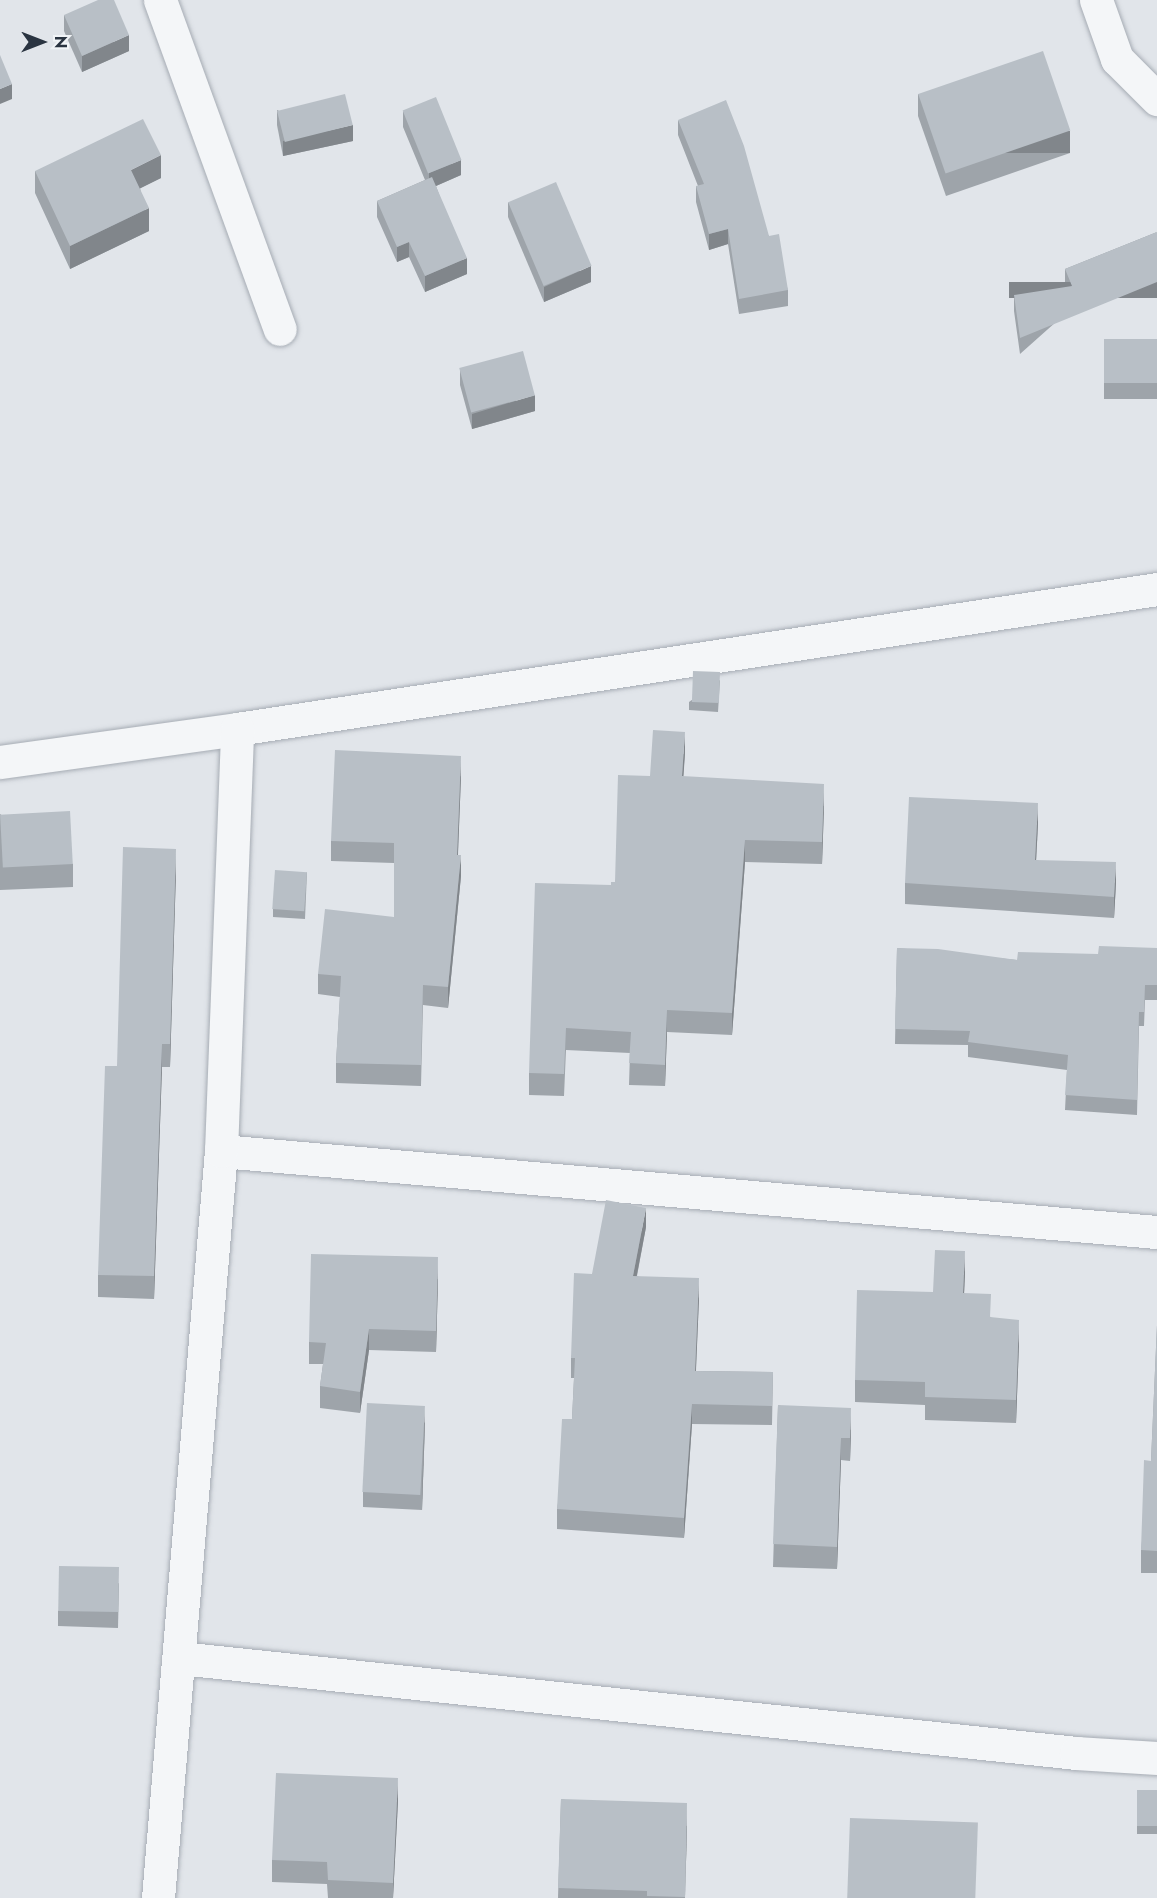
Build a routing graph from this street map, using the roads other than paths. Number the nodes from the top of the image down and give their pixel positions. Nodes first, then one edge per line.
1 (160, 0) edge
2 (1096, 0) edge
3 (1157, 99) edge
4 (280, 329) dead end
5 (1157, 589) edge
6 (237, 729) junction
7 (0, 762) edge
8 (221, 1150) junction
9 (1157, 1233) edge
10 (180, 1658) junction
11 (1157, 1758) edge
12 (158, 1898) edge

1 - 4 street
2 - 3 street
5 - 6 street
6 - 7 street
6 - 8 street
8 - 9 street
8 - 10 street
10 - 11 street
10 - 12 street

